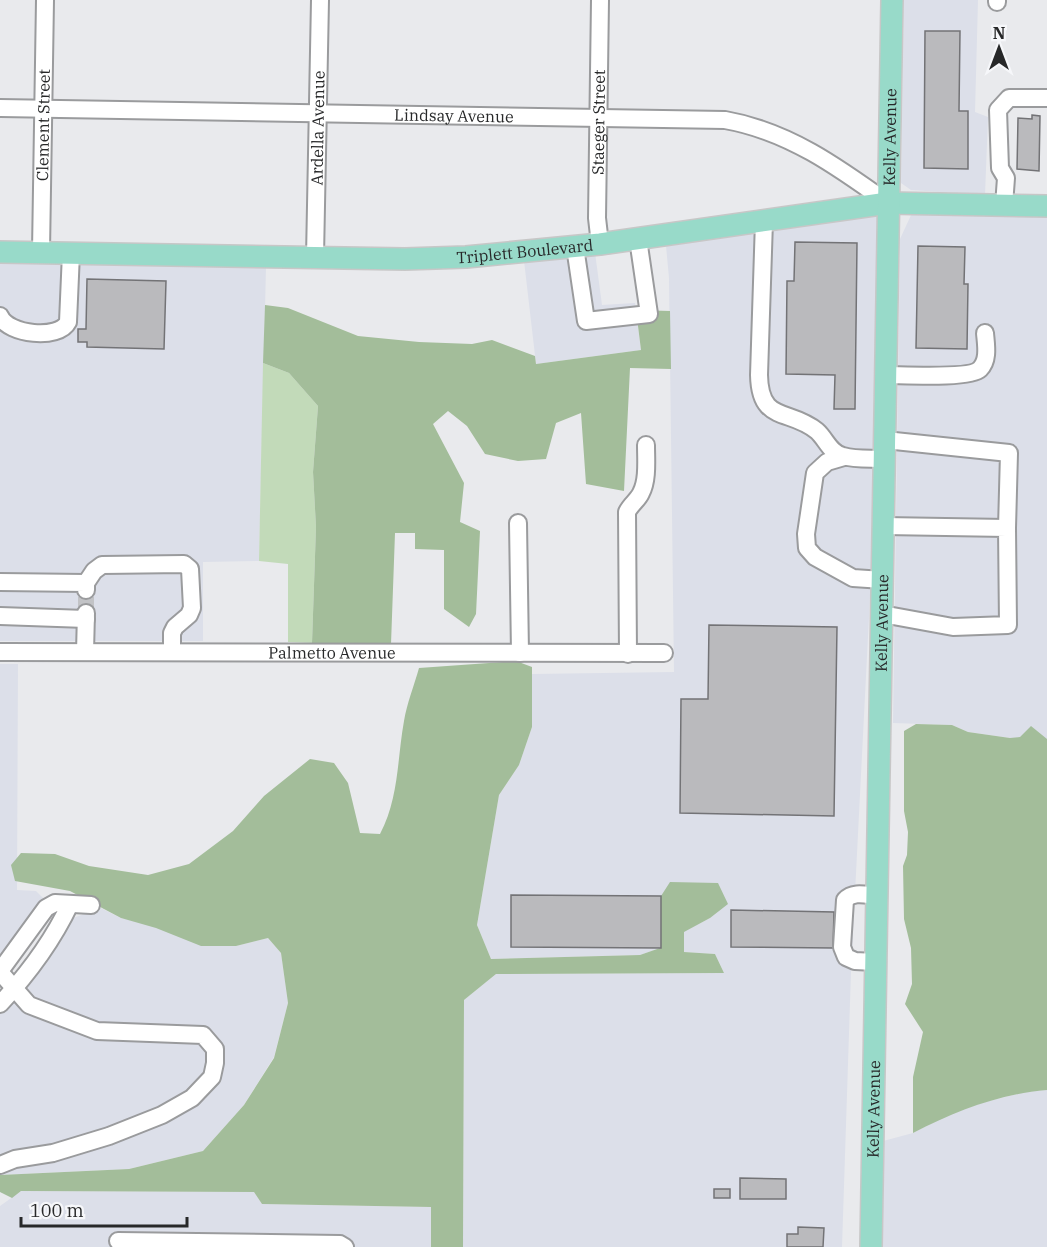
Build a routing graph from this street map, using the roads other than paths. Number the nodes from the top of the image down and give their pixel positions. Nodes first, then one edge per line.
1 (45, 0) edge
2 (320, 0) edge
3 (600, 0) edge
4 (892, 0) edge
5 (1047, 98) edge
6 (0, 108) edge
7 (43, 109) junction
8 (318, 113) junction
9 (599, 117) junction
10 (888, 203) junction
11 (1004, 205) junction
12 (1047, 206) edge
13 (764, 220) junction
14 (638, 239) junction
15 (600, 244) junction
16 (575, 247) junction
17 (41, 251) junction
18 (0, 252) edge
19 (71, 253) junction
20 (315, 257) junction
21 (0, 316) edge
22 (985, 333) dead end
23 (886, 375) junction
24 (646, 445) dead end
25 (885, 449) junction
26 (844, 457) junction
27 (518, 523) dead end
28 (884, 526) junction
29 (1007, 528) junction
30 (883, 580) junction
31 (0, 582) edge
32 (882, 614) junction
33 (0, 616) edge
34 (0, 652) edge
35 (85, 652) junction
36 (172, 652) junction
37 (520, 653) junction
38 (664, 653) dead end
39 (628, 654) junction
40 (877, 896) junction
41 (70, 904) junction
42 (91, 905) dead end
43 (875, 962) junction
44 (0, 972) edge
45 (14, 989) junction
46 (0, 1004) edge
47 (0, 1165) edge
48 (118, 1240) dead end
49 (345, 1247) edge
50 (871, 1247) edge

1 - 7 street, Clement Street
2 - 8 street, Ardella Avenue
3 - 9 street, Staeger Street
4 - 10 main road, Kelly Avenue
5 - 11 street
6 - 7 street, Lindsay Avenue
7 - 8 street, Lindsay Avenue
7 - 17 street, Clement Street
8 - 9 street, Lindsay Avenue
8 - 20 street, Ardella Avenue
9 - 10 street, Lindsay Avenue
9 - 15 street, Staeger Street
10 - 11 main road, Triplett Boulevard
10 - 13 main road, Triplett Boulevard
10 - 23 main road, Kelly Avenue
11 - 12 main road, Triplett Boulevard
13 - 14 main road, Triplett Boulevard
13 - 26 street
14 - 15 main road, Triplett Boulevard
14 - 16 street
15 - 16 main road, Triplett Boulevard
16 - 20 main road, Triplett Boulevard
17 - 18 main road, Triplett Boulevard
17 - 19 main road, Triplett Boulevard
19 - 20 main road, Triplett Boulevard
19 - 21 street
22 - 23 street
23 - 25 main road, Kelly Avenue
24 - 39 street
25 - 26 street
25 - 28 main road, Kelly Avenue
25 - 29 street
26 - 30 street
27 - 37 street
28 - 29 street
28 - 30 main road, Kelly Avenue
29 - 32 street
30 - 32 main road, Kelly Avenue
31 - 36 street
32 - 40 main road, Kelly Avenue
33 - 35 street
34 - 35 street, Palmetto Avenue
35 - 36 street, Palmetto Avenue
36 - 37 street, Palmetto Avenue
37 - 39 street, Palmetto Avenue
38 - 39 street, Palmetto Avenue
40 - 43 main road, Kelly Avenue
40 - 43 street
41 - 42 street
41 - 44 street
41 - 45 street
43 - 50 main road, Kelly Avenue
44 - 45 street
45 - 46 street
45 - 47 street
48 - 49 street

